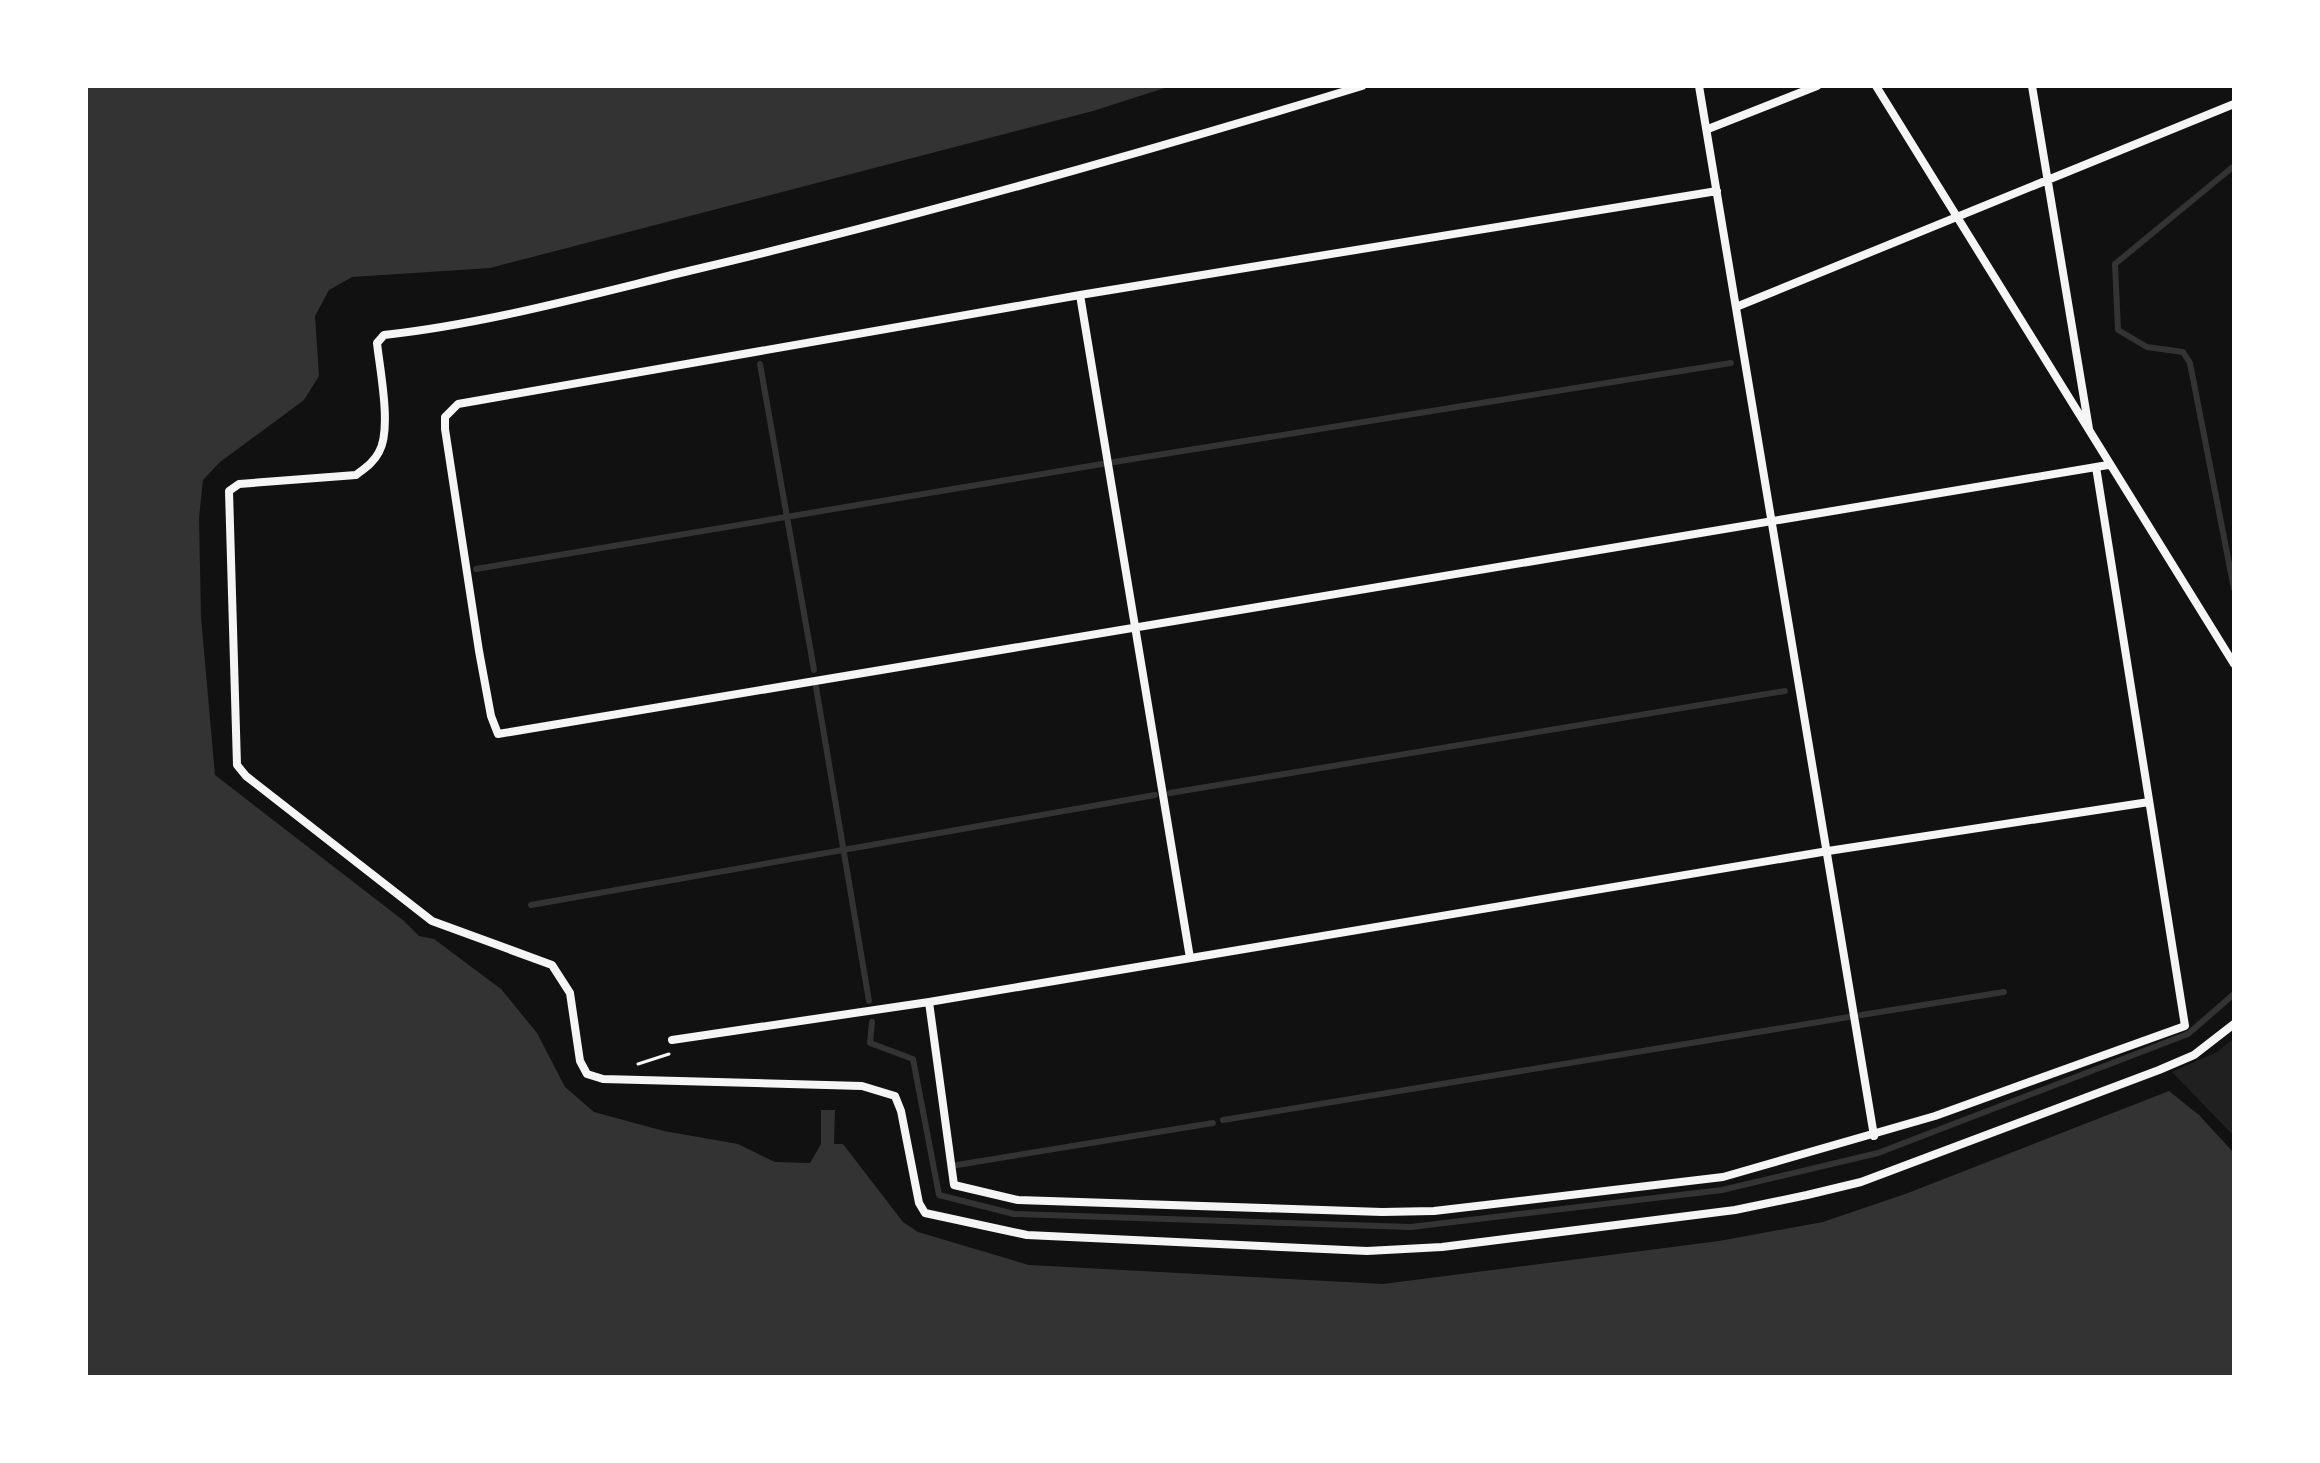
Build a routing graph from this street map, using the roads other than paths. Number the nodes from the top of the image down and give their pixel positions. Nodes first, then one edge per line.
1 (1362, 86) edge
2 (1699, 86) edge
3 (1817, 86) edge
4 (1876, 86) edge
5 (2032, 86) edge
6 (2234, 104) edge
7 (1708, 129) junction
8 (2048, 179) junction
9 (1717, 191) junction
10 (1956, 217) junction
11 (1080, 295) junction
12 (1736, 307) junction
13 (2090, 435) junction
14 (2108, 465) junction
15 (2096, 467) junction
16 (1771, 521) junction
17 (1136, 627) junction
18 (2234, 664) edge
19 (2149, 802) junction
20 (1828, 851) junction
21 (1190, 958) junction
22 (929, 1002) junction
23 (2234, 1024) edge
24 (672, 1040) road end
25 (1874, 1136) junction

1 - 23 street
2 - 7 street
3 - 7 street
4 - 10 street
5 - 8 street
6 - 8 street
7 - 9 street
8 - 10 street
8 - 13 street
9 - 11 street
9 - 12 street
10 - 12 street
10 - 13 street
11 - 17 street
11 - 17 street
12 - 16 street
13 - 14 street
14 - 15 street
14 - 18 street
15 - 16 street
15 - 19 street
16 - 17 street
16 - 20 street
17 - 21 street
19 - 20 street
19 - 25 street
20 - 21 street
20 - 25 street
21 - 22 street
22 - 24 street
22 - 25 street

